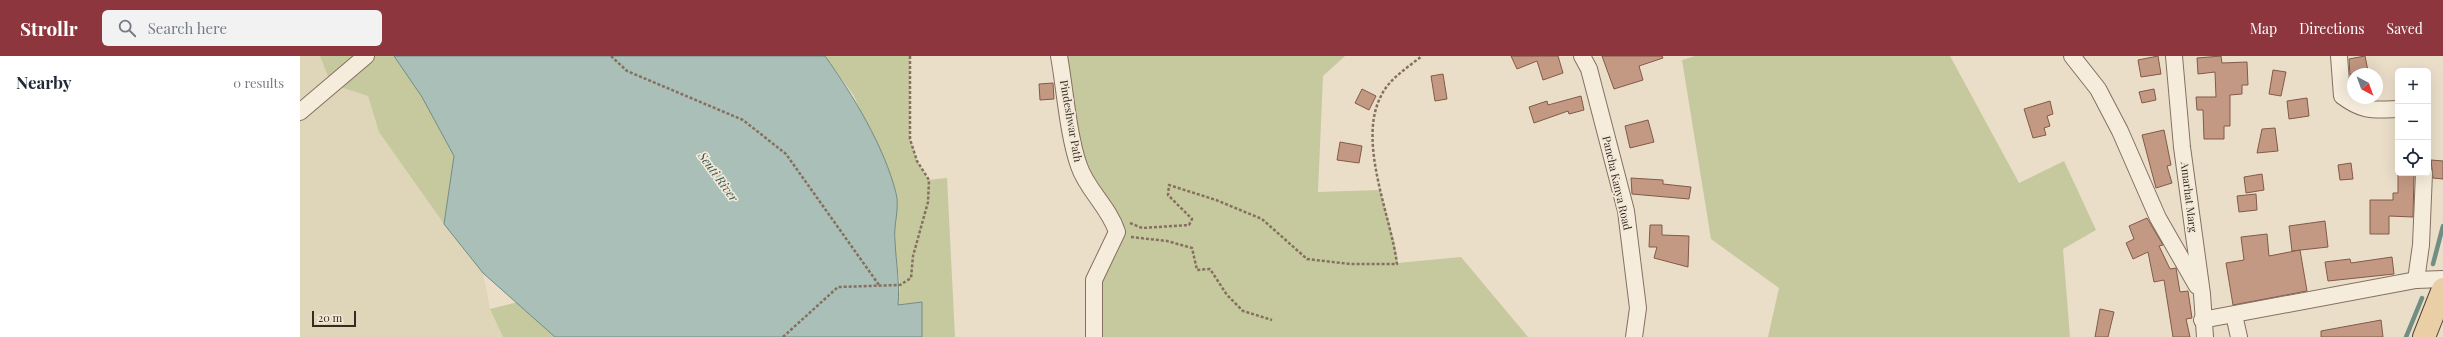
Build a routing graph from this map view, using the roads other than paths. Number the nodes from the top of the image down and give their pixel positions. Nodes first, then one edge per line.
1 (366, 56) edge
2 (1059, 56) edge
3 (1582, 56) edge
4 (2072, 56) edge
5 (2174, 56) edge
6 (2339, 56) edge
7 (2395, 109) edge
8 (300, 112) edge
9 (2424, 176) edge
10 (2443, 279) edge
11 (2416, 280) junction
12 (2443, 289) edge
13 (2202, 294) junction
14 (2234, 315) junction
15 (2202, 320) junction
16 (1094, 337) edge
17 (1634, 337) edge
18 (2205, 337) edge
19 (2239, 337) edge
20 (2424, 337) edge

1 - 8 street
2 - 16 street, Pindeshwar Path
3 - 17 street, Pancha Kanya Road
4 - 13 street
5 - 13 street, Amarhat Marg
6 - 7 street
9 - 11 street
10 - 11 street
11 - 14 street
12 - 20 main road
13 - 15 street, Amarhat Marg
14 - 15 street
14 - 19 street
15 - 18 street, Amarhat Marg

